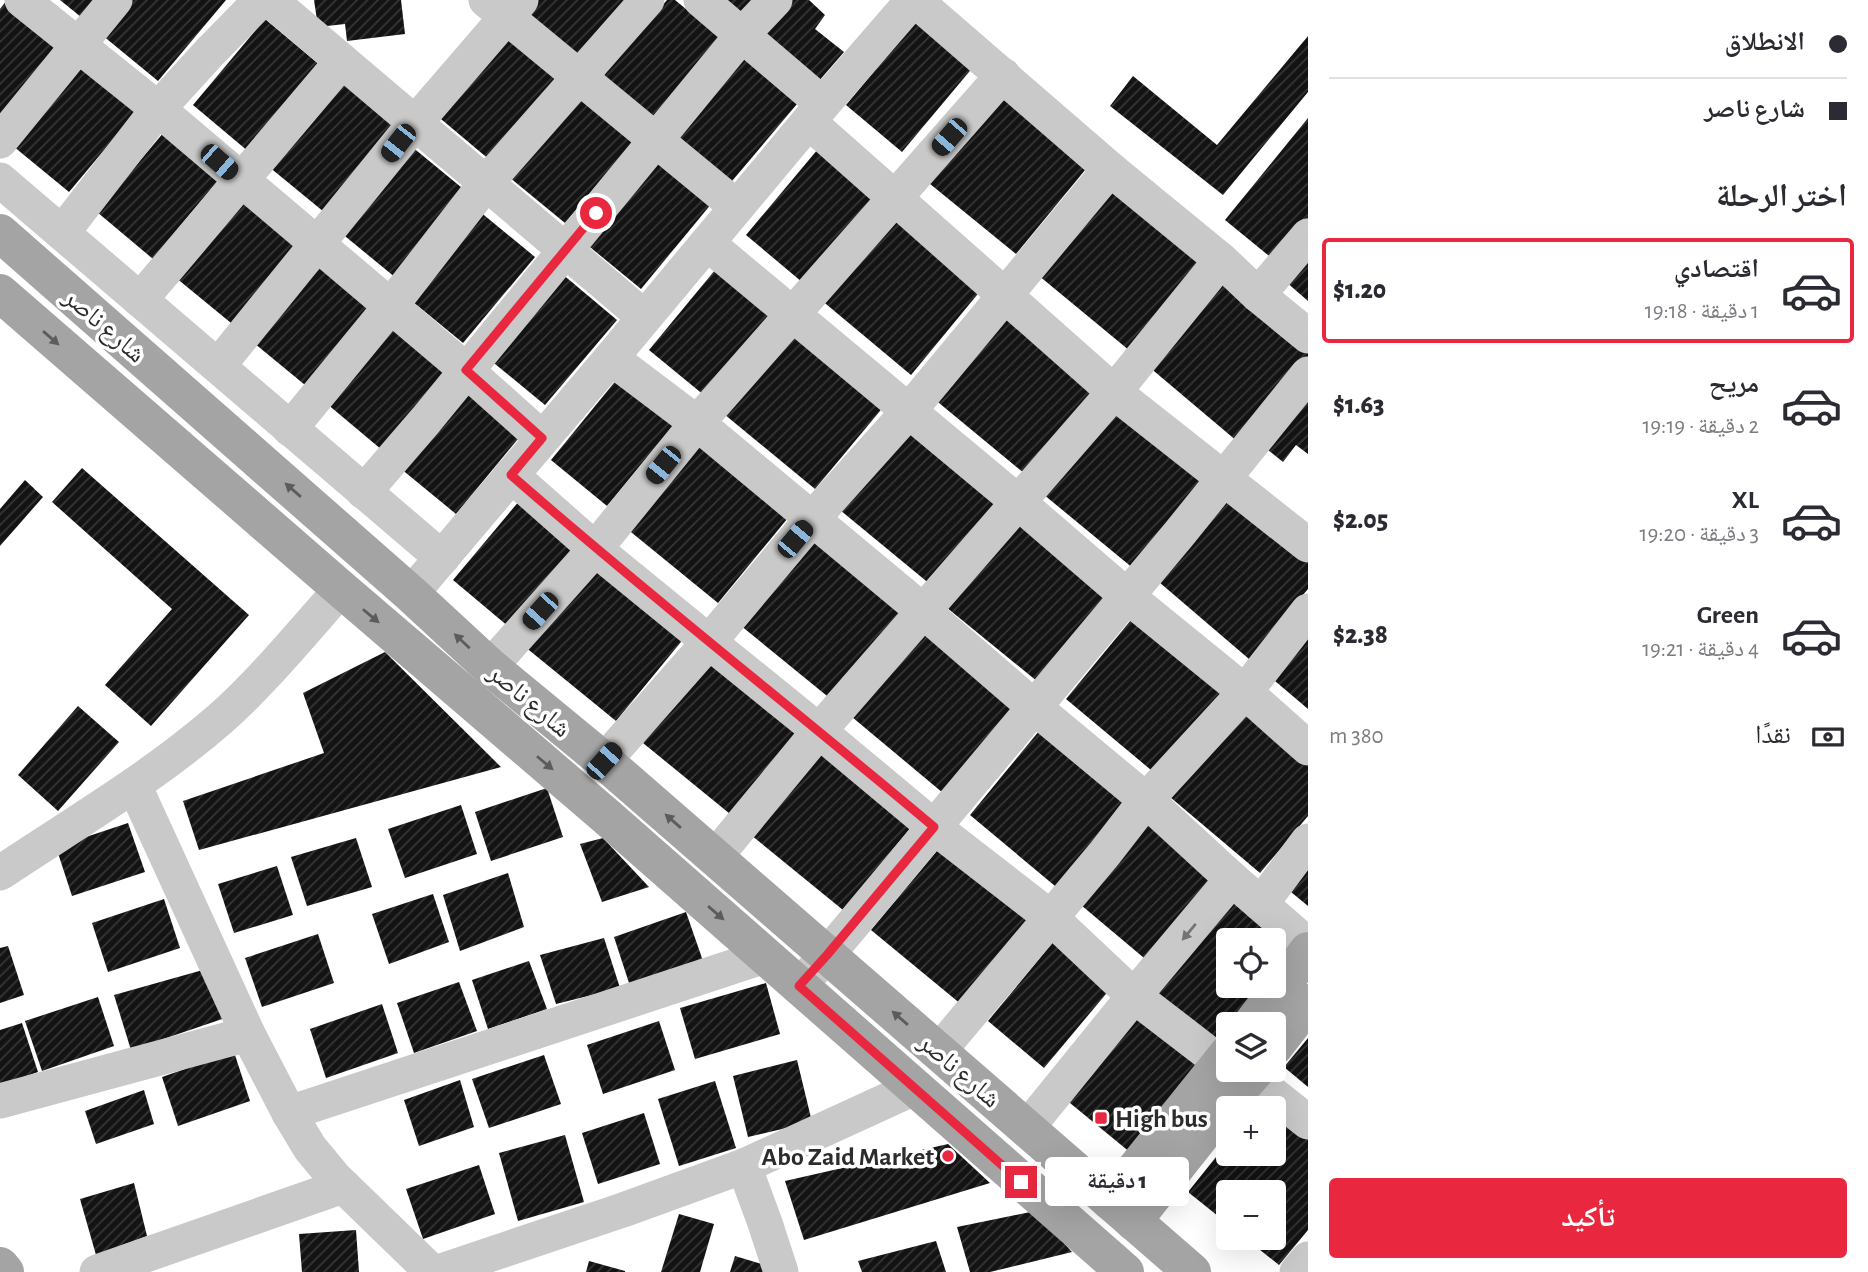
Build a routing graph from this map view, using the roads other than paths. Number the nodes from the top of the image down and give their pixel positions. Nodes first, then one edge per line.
1 (22, 0) edge
2 (115, 0) edge
3 (261, 0) edge
4 (270, 0) edge
5 (647, 0) edge
6 (701, 0) edge
7 (775, 0) edge
8 (914, 0) edge
9 (505, 6) edge
10 (742, 35) junction
11 (77, 45) junction
12 (342, 61) junction
13 (1003, 75) junction
14 (579, 77) junction
15 (158, 109) junction
16 (816, 113) junction
17 (415, 123) junction
18 (0, 141) edge
19 (656, 141) junction
20 (1111, 169) junction
21 (0, 180) edge
22 (240, 180) junction
23 (486, 183) junction
24 (895, 199) junction
25 (737, 207) junction
26 (0, 233) edge
27 (62, 233) junction
28 (1308, 236) edge
29 (707, 243) junction
30 (317, 245) junction
31 (565, 250) junction
32 (1221, 260) junction
33 (0, 293) edge
34 (1004, 295) junction
35 (1258, 295) junction
36 (140, 300) junction
37 (390, 307) junction
38 (793, 314) junction
39 (644, 317) junction
40 (1308, 336) edge
41 (611, 358) junction
42 (218, 366) junction
43 (466, 370) junction
44 (1308, 374) edge
45 (1114, 392) junction
46 (908, 412) junction
47 (696, 423) junction
48 (290, 429) junction
49 (542, 438) junction
50 (511, 475) junction
51 (1225, 479) junction
52 (365, 492) junction
53 (1018, 502) junction
54 (813, 518) junction
55 (1308, 545) edge
56 (595, 549) junction
57 (442, 558) junction
58 (341, 589) junction
59 (411, 594) junction
60 (1127, 596) junction
61 (923, 611) junction
62 (1308, 611) edge
63 (709, 642) junction
64 (490, 667) junction
65 (1245, 692) junction
66 (1034, 707) junction
67 (820, 731) junction
68 (1308, 748) edge
69 (604, 761) junction
70 (134, 785) junction
71 (633, 786) junction
72 (1146, 800) junction
73 (607, 817) junction
74 (934, 827) junction
75 (1308, 841) edge
76 (715, 857) junction
77 (0, 873) edge
78 (1232, 879) junction
79 (1261, 904) junction
80 (1050, 917) junction
81 (1308, 945) edge
82 (1308, 951) edge
83 (827, 955) junction
84 (765, 956) junction
85 (799, 986) junction
86 (1134, 996) junction
87 (1308, 1003) edge
88 (1261, 1012) edge
89 (1286, 1024) edge
90 (248, 1034) junction
91 (1216, 1044) edge
92 (939, 1051) junction
93 (1238, 1082) edge
94 (1267, 1082) edge
95 (915, 1088) junction
96 (991, 1097) junction
97 (0, 1101) edge
98 (289, 1113) junction
99 (1308, 1122) edge
100 (1027, 1128) junction
101 (962, 1129) junction
102 (744, 1166) junction
103 (343, 1186) junction
104 (1122, 1211) junction
105 (1308, 1259) edge
106 (0, 1266) edge
107 (5, 1272) edge
108 (97, 1272) edge
109 (432, 1272) edge
110 (439, 1272) edge
111 (781, 1272) edge
112 (1125, 1272) edge
113 (1192, 1272) edge
114 (1297, 1272) edge

1 - 11 street
2 - 11 street
3 - 15 street
4 - 12 street
5 - 14 street
6 - 10 street
7 - 10 street
8 - 13 street
8 - 16 street
9 - 14 street
9 - 17 street
10 - 16 street
10 - 19 street
11 - 15 street
11 - 18 street
12 - 17 street
12 - 22 street
13 - 20 street
13 - 24 street
14 - 19 street
14 - 23 street
15 - 22 street
15 - 27 street
16 - 24 street
16 - 25 street
17 - 23 street
17 - 30 street
19 - 25 street
19 - 31 street
20 - 32 street
20 - 34 street
21 - 27 street
22 - 30 street
22 - 36 street
23 - 31 street
23 - 37 street
24 - 34 street
24 - 38 street
25 - 29 street
59 -> 26 main road, شارع ناصر
27 - 36 street
28 - 35 street
29 - 38 street
29 - 39 street
30 - 37 street
30 - 42 street
31 - 39 street
31 - 43 street
32 - 35 street
32 - 45 street
33 -> 58 main road, شارع ناصر
34 - 45 street
34 - 46 street
35 - 40 street
36 - 42 street
37 - 43 street
37 - 48 street
38 - 46 street
38 - 47 street
39 - 41 street
41 - 47 street
41 - 49 street
42 - 48 street
43 - 49 street
43 - 52 street
44 - 51 street
45 - 51 street
45 - 53 street
46 - 53 street
46 - 54 street
47 - 54 street
47 - 56 street
48 - 52 street
49 - 50 street
50 - 56 street
50 - 57 street
51 - 55 street
51 - 60 street
52 - 57 street
53 - 60 street
53 - 61 street
54 - 61 street
54 - 63 street
56 - 63 street
56 - 64 street
57 - 59 street
58 - 70 street
58 -> 73 main road, شارع ناصر
64 -> 59 main road, شارع ناصر
60 - 65 street
60 - 66 street
61 - 66 street
61 - 67 street
62 - 65 street
63 - 67 street
63 - 69 street
64 - 69 main road, شارع ناصر
65 - 68 street
65 - 72 street
66 - 72 street
66 - 74 street
67 - 74 street
67 - 76 street
69 - 71 main road, شارع ناصر
70 - 77 street
70 - 90 street
71 - 73 main road
76 -> 71 main road, شارع ناصر
72 - 78 street
72 - 80 street
73 -> 84 main road, شارع ناصر
74 - 80 street
74 - 83 street
75 - 79 street
76 - 83 main road, شارع ناصر
78 - 79 street
78 -> 86 street
79 - 81 street
80 - 86 street
80 - 92 street
82 - 88 main road
83 - 85 street
92 -> 83 main road, شارع ناصر
84 - 85 main road, شارع ناصر
84 - 98 street
85 - 95 main road, شارع ناصر
86 - 91 street
86 - 100 street
87 - 89 main road
90 - 97 street
90 - 98 street
92 - 96 main road, شارع ناصر
93 - 104 main road
94 - 99 street
95 - 101 main road, شارع ناصر
95 - 102 street
96 - 100 main road, شارع ناصر
96 - 101 main road
98 - 103 street
100 - 104 main road, شارع ناصر
101 - 112 main road, شارع ناصر
102 - 110 street
102 - 111 street
103 - 108 street
103 - 109 street
104 - 113 main road, شارع ناصر
105 - 114 street
106 - 107 main road

